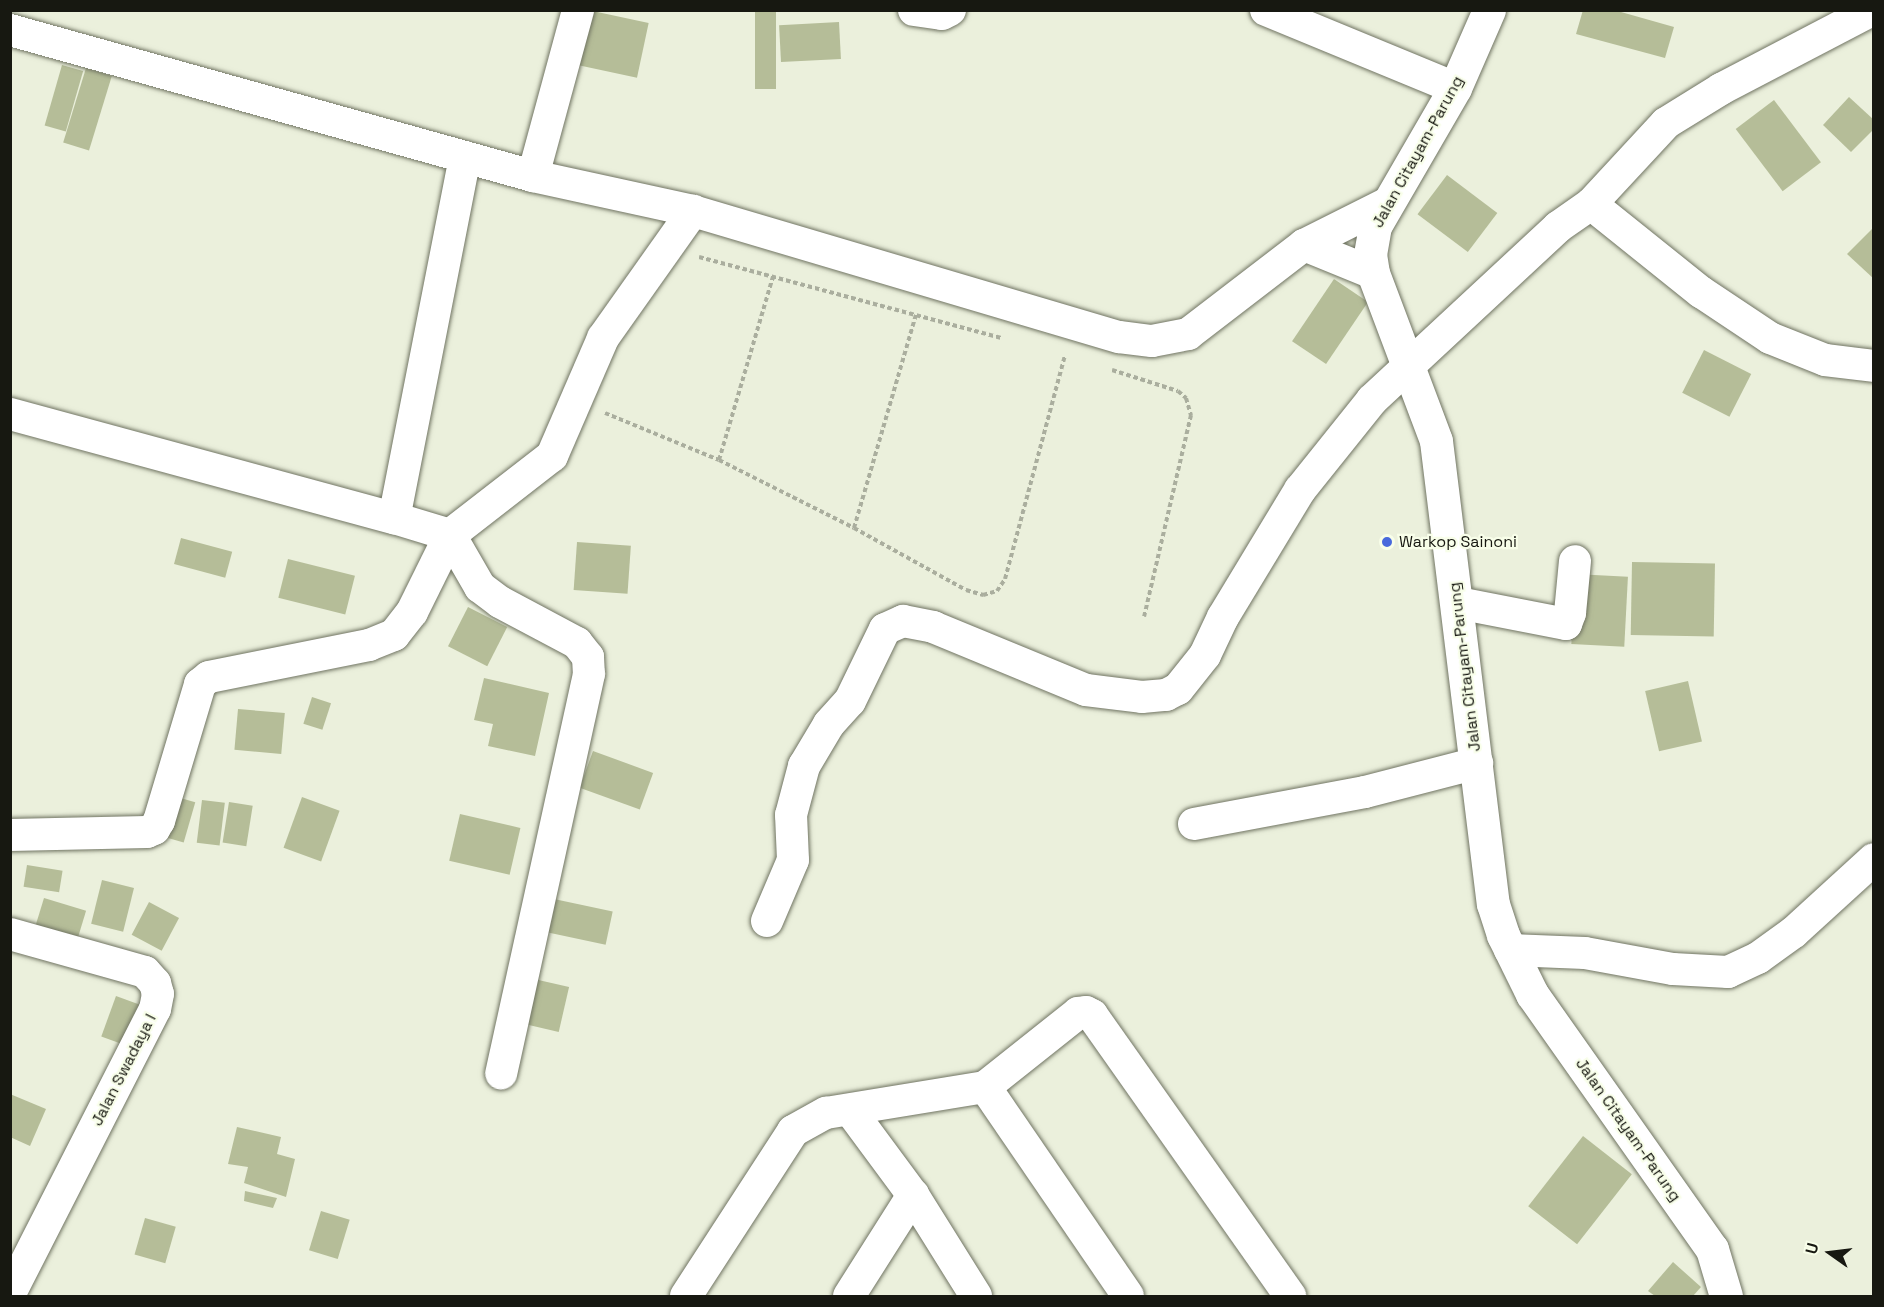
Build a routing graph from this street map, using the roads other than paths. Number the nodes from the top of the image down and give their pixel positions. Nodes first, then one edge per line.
1 (578, 10) edge
2 (914, 10) edge
3 (950, 10) edge
4 (1266, 10) edge
5 (1489, 10) edge
6 (1872, 10) edge
7 (10, 30) edge
8 (1455, 88) junction
9 (465, 157) junction
10 (533, 176) junction
11 (1386, 204) junction
12 (1591, 204) junction
13 (693, 211) junction
14 (1304, 245) junction
15 (1383, 299) junction
16 (1874, 366) edge
17 (1409, 368) junction
18 (10, 414) edge
19 (394, 518) junction
20 (460, 553) junction
21 (1575, 561) dead end
22 (1458, 603) junction
23 (1477, 763) junction
24 (1194, 824) dead end
25 (10, 836) edge
26 (1874, 859) edge
27 (767, 921) dead end
28 (10, 934) edge
29 (1510, 950) junction
30 (501, 1072) dead end
31 (985, 1087) junction
32 (850, 1110) junction
33 (913, 1195) junction
34 (10, 1293) edge
35 (686, 1296) edge
36 (849, 1296) edge
37 (976, 1296) edge
38 (1128, 1296) edge
39 (1290, 1296) edge
40 (1726, 1296) edge

1 - 10 street
2 - 3 street
4 - 8 street
5 - 8 street, Jalan Citayam-Parung
6 - 12 street
7 - 9 street
8 - 11 street, Jalan Citayam-Parung
9 - 10 street
9 - 19 street
10 - 13 street
11 - 14 street
11 - 15 street, Jalan Citayam-Parung
12 - 16 street
12 - 17 street
13 - 14 street
13 - 20 street
14 - 15 street
15 - 17 street, Jalan Citayam-Parung
17 - 22 street, Jalan Citayam-Parung
17 - 27 street
18 - 19 street
19 - 20 street
20 - 25 street
20 - 30 street
21 - 22 street
22 - 23 street, Jalan Citayam-Parung
23 - 24 street
23 - 29 street, Jalan Citayam-Parung
26 - 29 street
28 - 34 street, Jalan Swadaya I
29 - 40 street, Jalan Citayam-Parung
31 - 32 street
31 - 38 street
31 - 39 street
32 - 33 street
32 - 35 street
33 - 36 street
33 - 37 street

